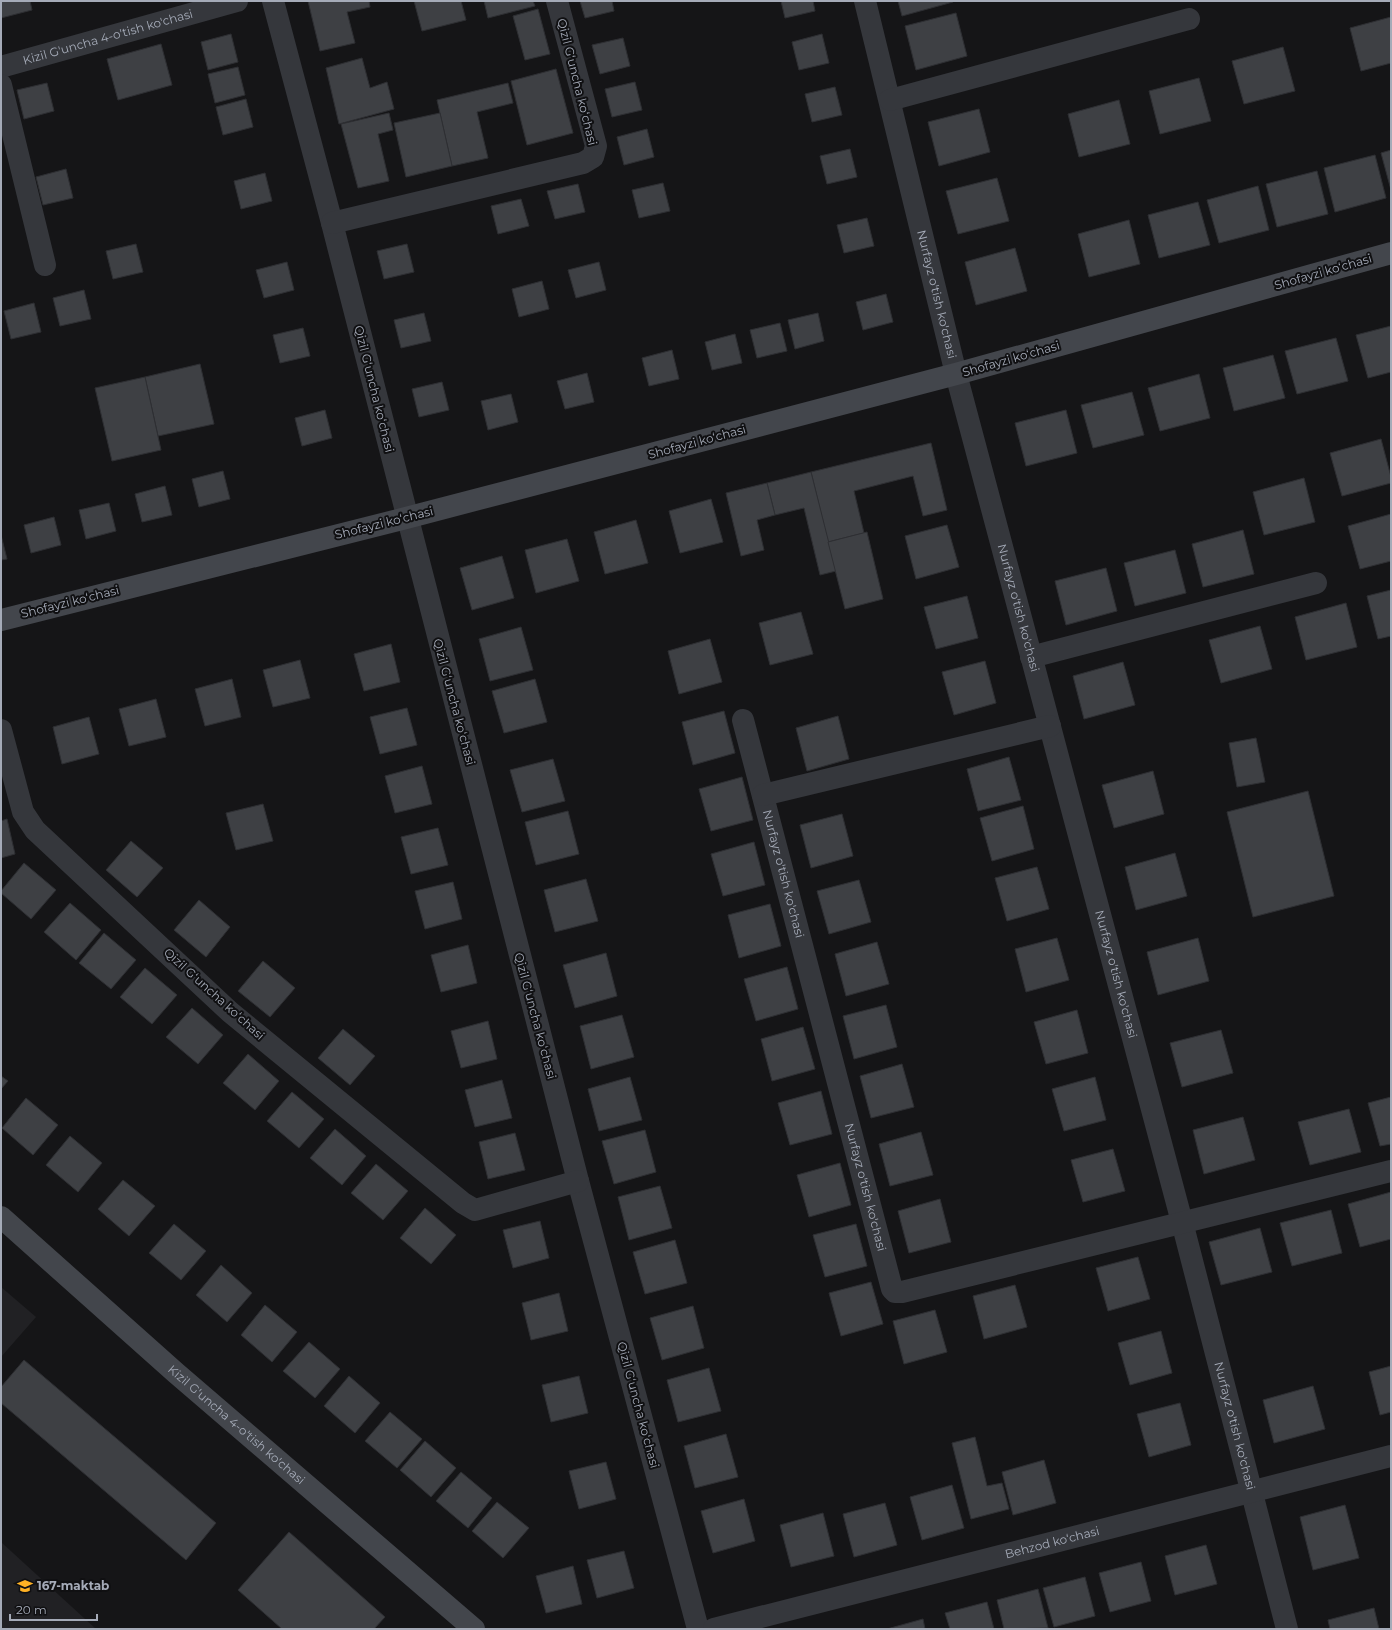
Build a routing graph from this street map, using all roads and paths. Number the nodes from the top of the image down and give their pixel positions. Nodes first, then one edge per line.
1 (237, 1) edge
2 (273, 1) edge
3 (557, 1) edge
4 (865, 1) edge
5 (1189, 19) dead end
6 (1, 66) edge
7 (1, 85) edge
8 (890, 100) junction
9 (332, 223) junction
10 (1391, 252) edge
11 (45, 265) dead end
12 (956, 374) junction
13 (406, 518) junction
14 (1316, 583) dead end
15 (1, 620) edge
16 (1031, 657) junction
17 (743, 720) dead end
18 (1050, 726) junction
19 (1, 730) edge
20 (762, 795) junction
21 (1391, 1171) edge
22 (578, 1181) junction
23 (1, 1217) edge
24 (1182, 1222) junction
25 (1391, 1456) edge
26 (1251, 1492) junction
27 (474, 1629) edge
28 (698, 1629) edge
29 (714, 1629) edge
30 (1287, 1629) edge

1 - 6 street, Kizil G'uncha 4-o'tish ko'chasi
2 - 9 street, Qizil Gʻuncha koʻchasi
3 - 9 street, Qizil Gʻuncha koʻchasi
4 - 8 street, Nurfayz o'tish ko'chasi
5 - 8 street
7 - 11 street
8 - 12 street, Nurfayz o'tish ko'chasi
9 - 13 street, Qizil Gʻuncha koʻchasi
10 - 12 street, Shofayzi koʻchasi
12 - 13 street, Shofayzi koʻchasi
12 - 16 street, Nurfayz o'tish ko'chasi
13 - 15 street, Shofayzi koʻchasi
13 - 22 street, Qizil Gʻuncha koʻchasi
14 - 16 street
16 - 18 street, Nurfayz o'tish ko'chasi
17 - 20 street, Nurfayz o'tish ko'chasi
18 - 20 street, Nurfayz o'tish ko'chasi
18 - 24 street, Nurfayz o'tish ko'chasi
19 - 22 street, Qizil Gʻuncha koʻchasi
20 - 24 street, Nurfayz o'tish ko'chasi
21 - 24 street, Nurfayz o'tish ko'chasi
22 - 28 street, Qizil Gʻuncha koʻchasi
23 - 27 street, Kizil G'uncha 4-o'tish ko'chasi
24 - 26 street, Nurfayz o'tish ko'chasi
25 - 26 street, Behzod ko‘chasi
26 - 29 street, Behzod ko‘chasi
26 - 30 street, Nurfayz o'tish ko'chasi

